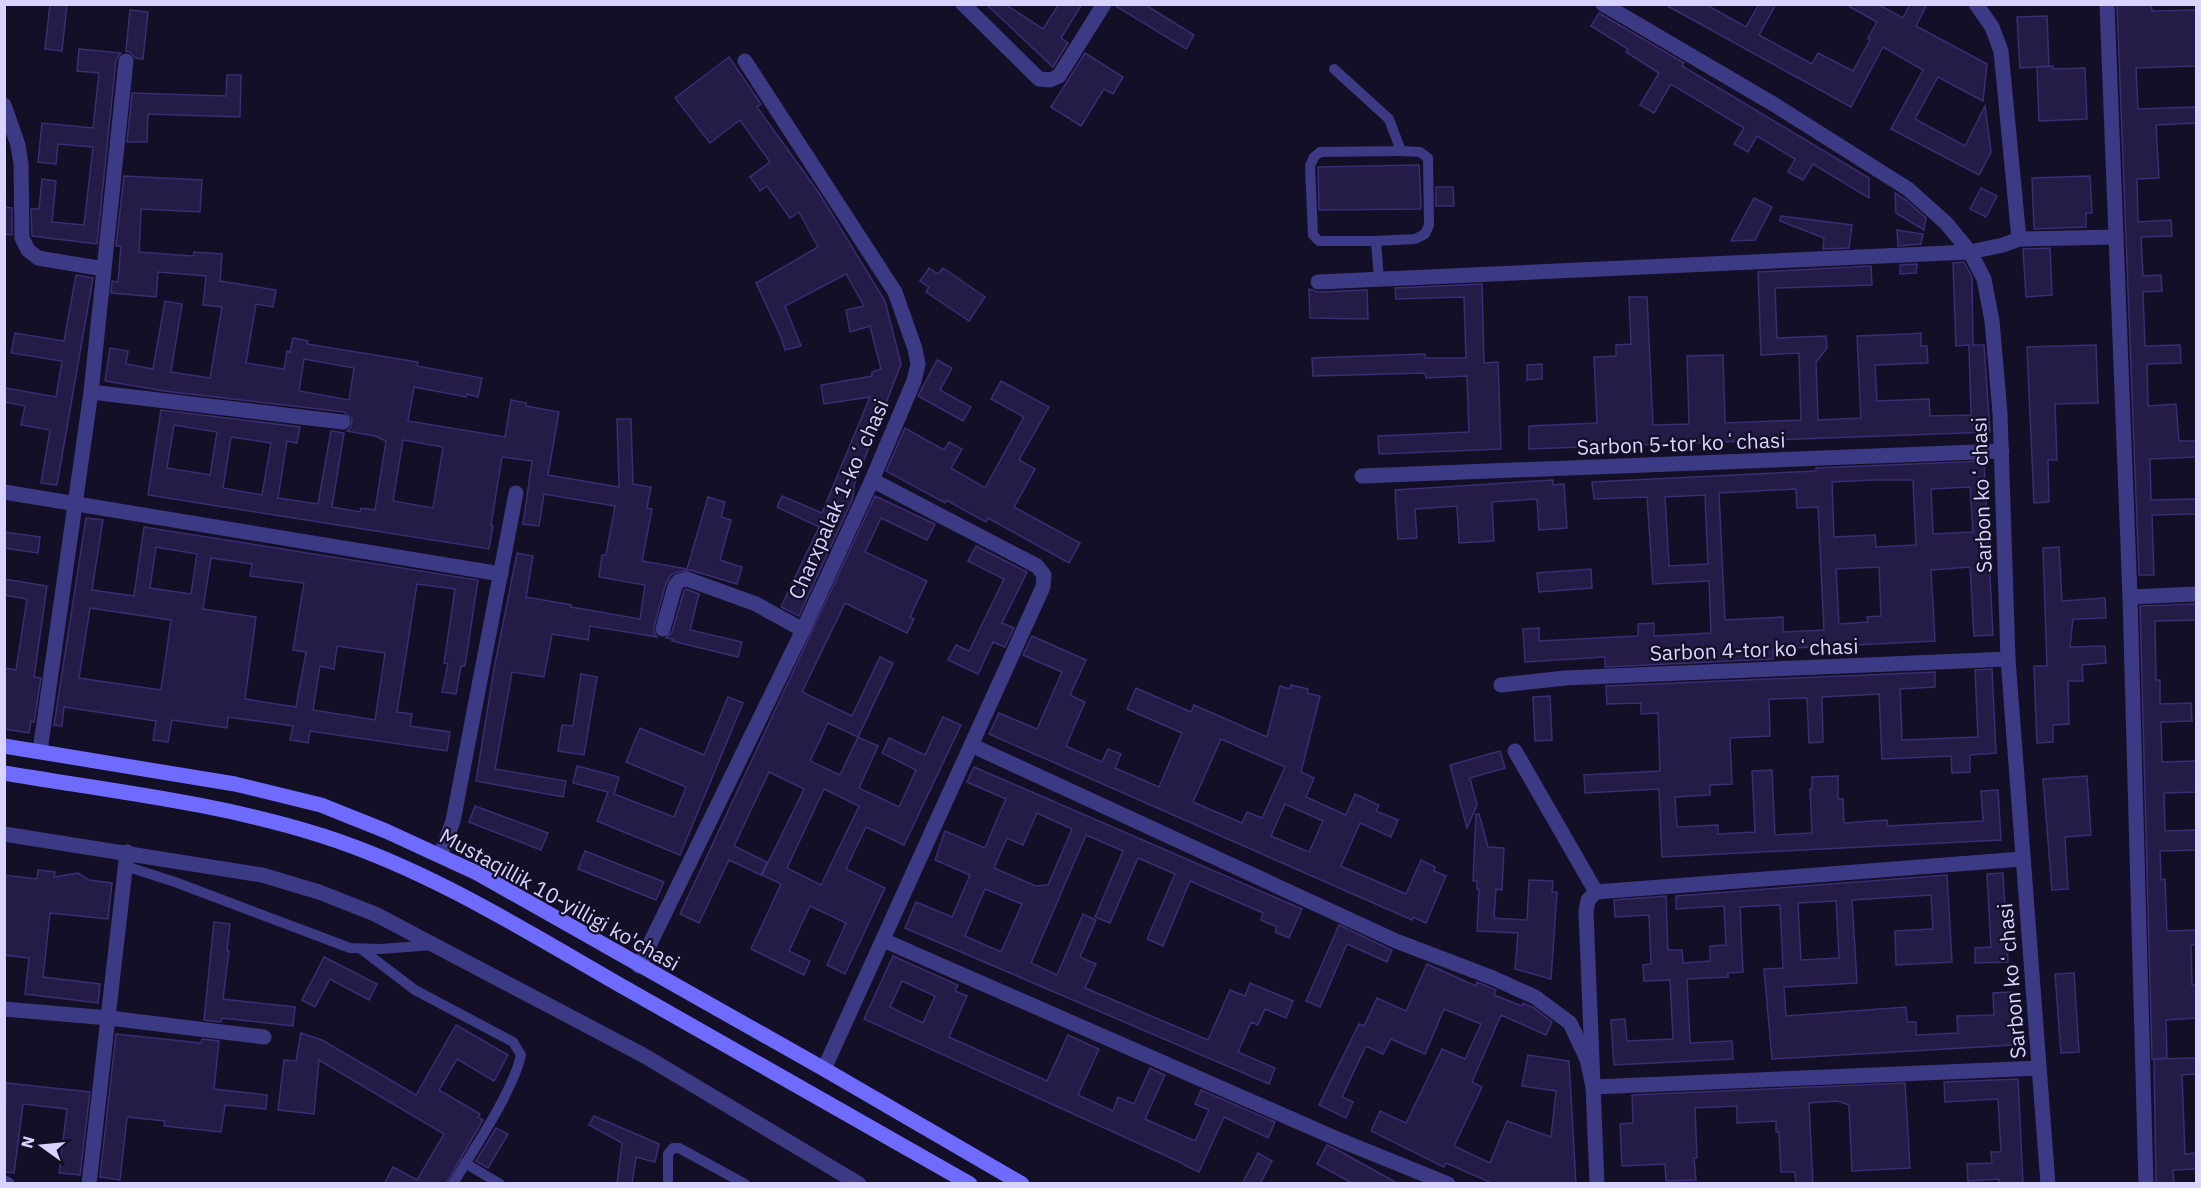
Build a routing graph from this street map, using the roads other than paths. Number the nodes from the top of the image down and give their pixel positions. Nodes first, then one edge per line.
1 (963, 4) edge
2 (1104, 4) edge
3 (1603, 4) edge
4 (1976, 4) edge
5 (2107, 4) edge
6 (745, 61) dead end
7 (126, 62) dead end
8 (1334, 69) dead end
9 (4, 105) edge
10 (1401, 151) junction
11 (2116, 237) junction
12 (2019, 239) junction
13 (1376, 241) junction
14 (1970, 252) junction
15 (104, 269) junction
16 (1379, 280) junction
17 (1318, 282) dead end
18 (91, 392) junction
19 (343, 422) dead end
20 (2002, 451) junction
21 (1362, 476) dead end
22 (872, 480) junction
23 (4, 492) edge
24 (516, 493) dead end
25 (74, 503) junction
26 (501, 574) junction
27 (2196, 594) edge
28 (2130, 597) junction
29 (663, 629) dead end
30 (802, 630) junction
31 (2008, 660) junction
32 (1502, 685) dead end
33 (971, 745) junction
34 (4, 746) edge
35 (40, 751) junction
36 (1515, 751) dead end
37 (4, 773) edge
38 (4, 834) edge
39 (440, 856) junction
40 (126, 859) junction
41 (2022, 859) junction
42 (1596, 892) junction
43 (883, 940) junction
44 (434, 945) junction
45 (361, 949) junction
46 (639, 966) junction
47 (4, 1009) edge
48 (109, 1018) junction
49 (264, 1037) dead end
50 (2039, 1068) junction
51 (824, 1069) junction
52 (1593, 1087) junction
53 (465, 1163) junction
54 (89, 1184) edge
55 (453, 1184) edge
56 (500, 1184) edge
57 (668, 1184) edge
58 (745, 1184) edge
59 (859, 1184) edge
60 (970, 1184) edge
61 (1022, 1184) edge
62 (1448, 1184) edge
63 (1598, 1184) edge
64 (2048, 1184) edge
65 (2146, 1184) edge

1 - 2 street
3 - 14 street, Sarbon koʻchasi
4 - 12 street
5 - 11 street
6 - 22 street, Charxpalak 1-koʻchasi
7 - 15 street
8 - 10 lane
9 - 15 street
10 - 13 lane
10 - 13 lane
11 - 12 street
11 - 28 street
12 - 14 street
13 - 16 lane
14 - 16 street
14 - 20 street, Sarbon koʻchasi
15 - 18 street
16 - 17 street
18 - 19 street
18 - 25 street
20 - 21 street, Sarbon 5-tor koʻchasi
20 - 31 street, Sarbon koʻchasi
22 - 30 street, Charxpalak 1-koʻchasi
22 - 33 street
23 - 25 street
24 - 26 street
25 - 26 street
25 - 35 street
26 - 39 street
27 - 28 street
28 - 65 street
29 - 30 street
30 - 46 street, Charxpalak 1-koʻchasi
31 - 32 street, Sarbon 4-tor koʻchasi
31 - 41 street, Sarbon koʻchasi
33 - 43 street
33 - 52 street
34 - 35 main road, Mustaqillik 10-yilligi ko'chasi
35 - 39 main road, Mustaqillik 10-yilligi ko'chasi
36 - 42 street
37 - 60 main road, Mustaqillik 10-yilligi ko'chasi
38 - 40 street
39 - 46 main road, Mustaqillik 10-yilligi ko'chasi
40 - 44 street
40 - 45 lane
40 - 48 street
41 - 42 street
41 - 50 street, Sarbon koʻchasi
42 - 52 street
43 - 51 street
43 - 62 street
44 - 45 lane
44 - 59 street
45 - 53 lane
46 - 51 main road, Mustaqillik 10-yilligi ko'chasi
47 - 48 street
48 - 49 street
48 - 54 street
50 - 52 street
50 - 64 street, Sarbon koʻchasi
51 - 61 main road, Mustaqillik 10-yilligi ko'chasi
52 - 63 street
53 - 55 lane
53 - 56 lane
57 - 58 lane

